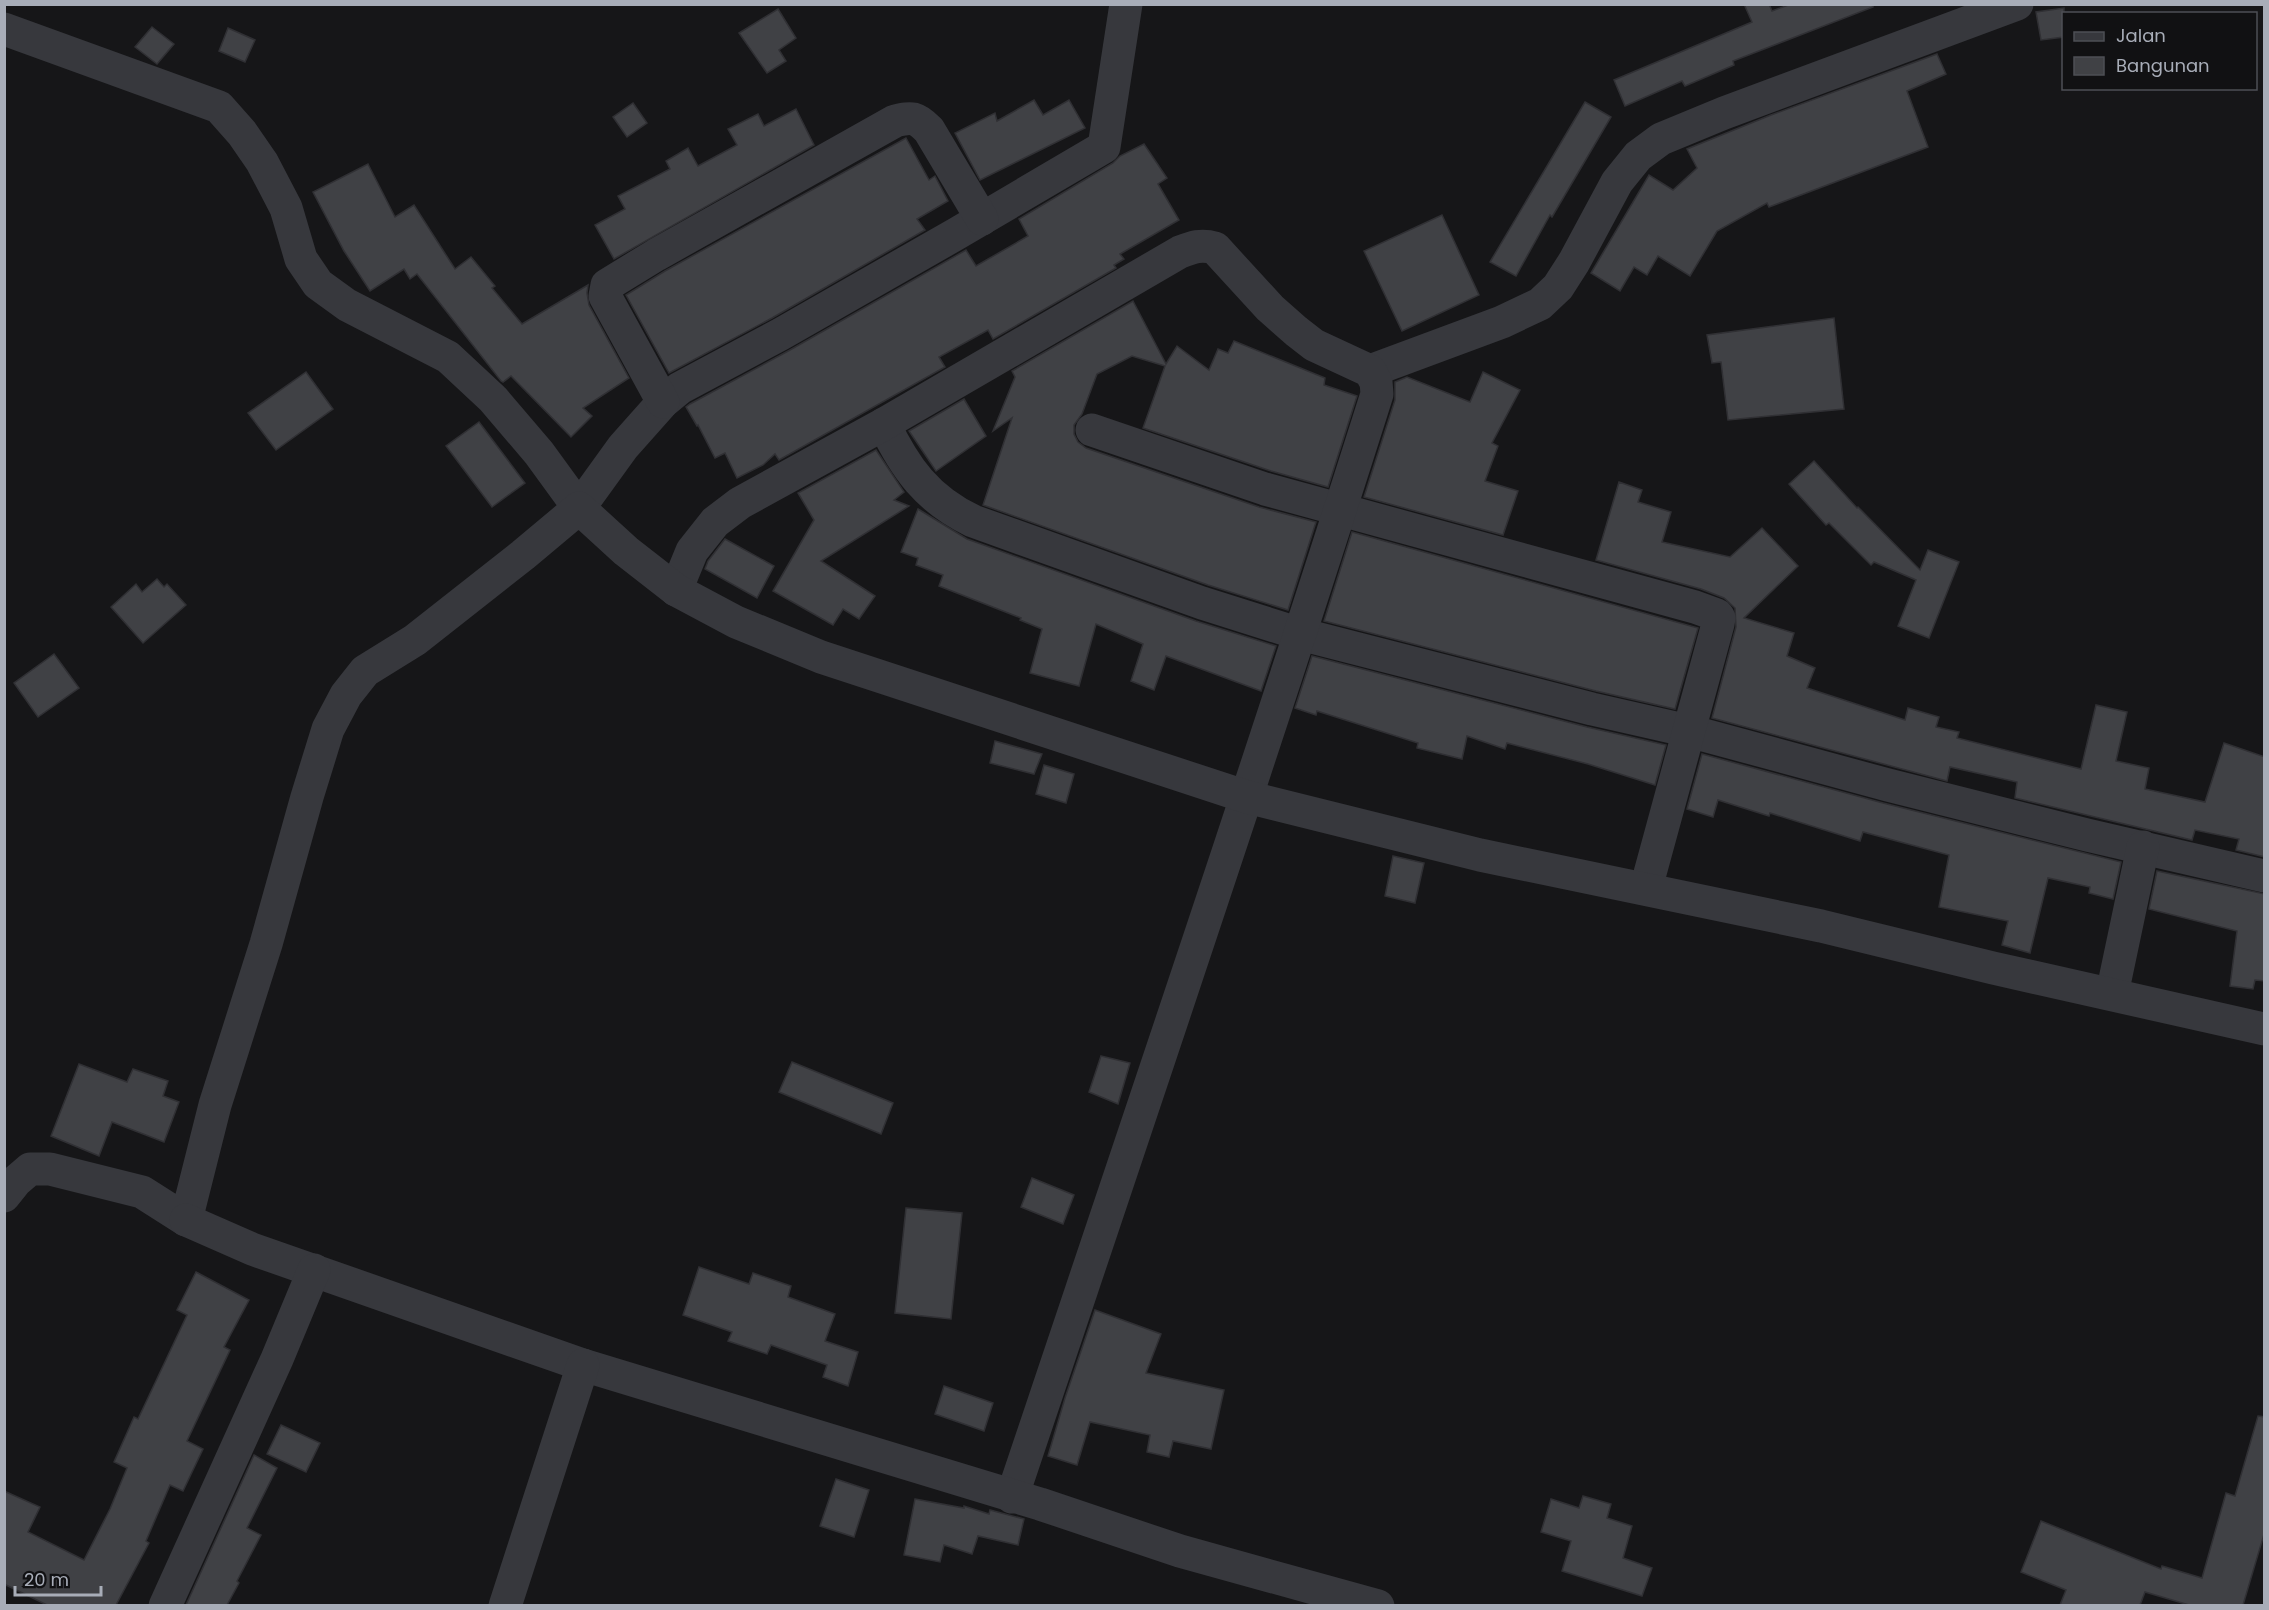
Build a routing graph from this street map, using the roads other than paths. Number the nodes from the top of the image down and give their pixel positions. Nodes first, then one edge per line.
1 (1126, 4) edge
2 (2017, 4) edge
3 (4, 29) edge
4 (982, 219) junction
5 (1370, 371) junction
6 (663, 402) junction
7 (884, 424) junction
8 (1092, 430) dead end
9 (579, 507) junction
10 (1340, 510) junction
11 (676, 590) junction
12 (1300, 634) junction
13 (1689, 731) junction
14 (1247, 797) junction
15 (2143, 847) junction
16 (2265, 876) edge
17 (1646, 888) junction
18 (2112, 994) junction
19 (2265, 1029) edge
20 (4, 1196) edge
21 (186, 1221) junction
22 (314, 1270) junction
23 (583, 1365) junction
24 (1012, 1497) junction
25 (165, 1605) edge
26 (505, 1605) edge
27 (1378, 1605) edge

1 - 4 street
2 - 5 street
3 - 9 street
4 - 6 street
4 - 6 street
5 - 7 street
5 - 10 street
6 - 9 street
7 - 11 street
7 - 12 street
8 - 10 street
9 - 11 street
9 - 21 street
10 - 12 street
10 - 13 street
11 - 14 street
12 - 13 street
12 - 14 street
13 - 15 street
13 - 17 street
14 - 17 street
14 - 24 street
15 - 16 street
15 - 18 street
17 - 18 street
18 - 19 street
20 - 21 street
21 - 22 street
22 - 23 street
22 - 25 street
23 - 24 street
23 - 26 street
24 - 27 street

